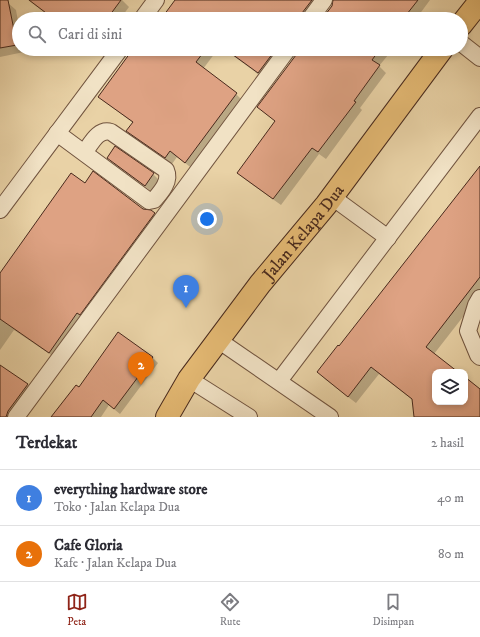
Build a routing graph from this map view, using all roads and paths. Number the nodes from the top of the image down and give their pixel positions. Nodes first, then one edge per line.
1 (156, 0) edge
2 (324, 0) edge
3 (480, 1) edge
4 (147, 12) edge
5 (315, 12) edge
6 (468, 17) edge
7 (468, 49) edge
8 (115, 56) edge
9 (283, 56) edge
10 (437, 56) edge
11 (480, 58) edge
12 (480, 116) edge
13 (57, 133) junction
14 (84, 153) junction
15 (332, 197) junction
16 (0, 210) edge
17 (388, 238) junction
18 (480, 298) edge
19 (218, 340) junction
20 (480, 357) edge
21 (189, 379) junction
22 (279, 381) junction
23 (16, 417) edge
24 (167, 417) edge
25 (249, 417) edge
26 (330, 417) edge

1 - 4 street
2 - 5 street
3 - 6 highway
7 - 11 street
8 - 13 street
9 - 23 street
10 - 15 highway, Jalan Kelapa Dua
12 - 17 street
13 - 14 street
13 - 16 street
14 - 14 street
15 - 17 street
15 - 19 highway, Jalan Kelapa Dua
17 - 22 street
18 - 20 street
19 - 21 highway, Jalan Kelapa Dua
19 - 22 street
21 - 24 highway, Jalan Kelapa Dua
21 - 25 street
22 - 26 street

